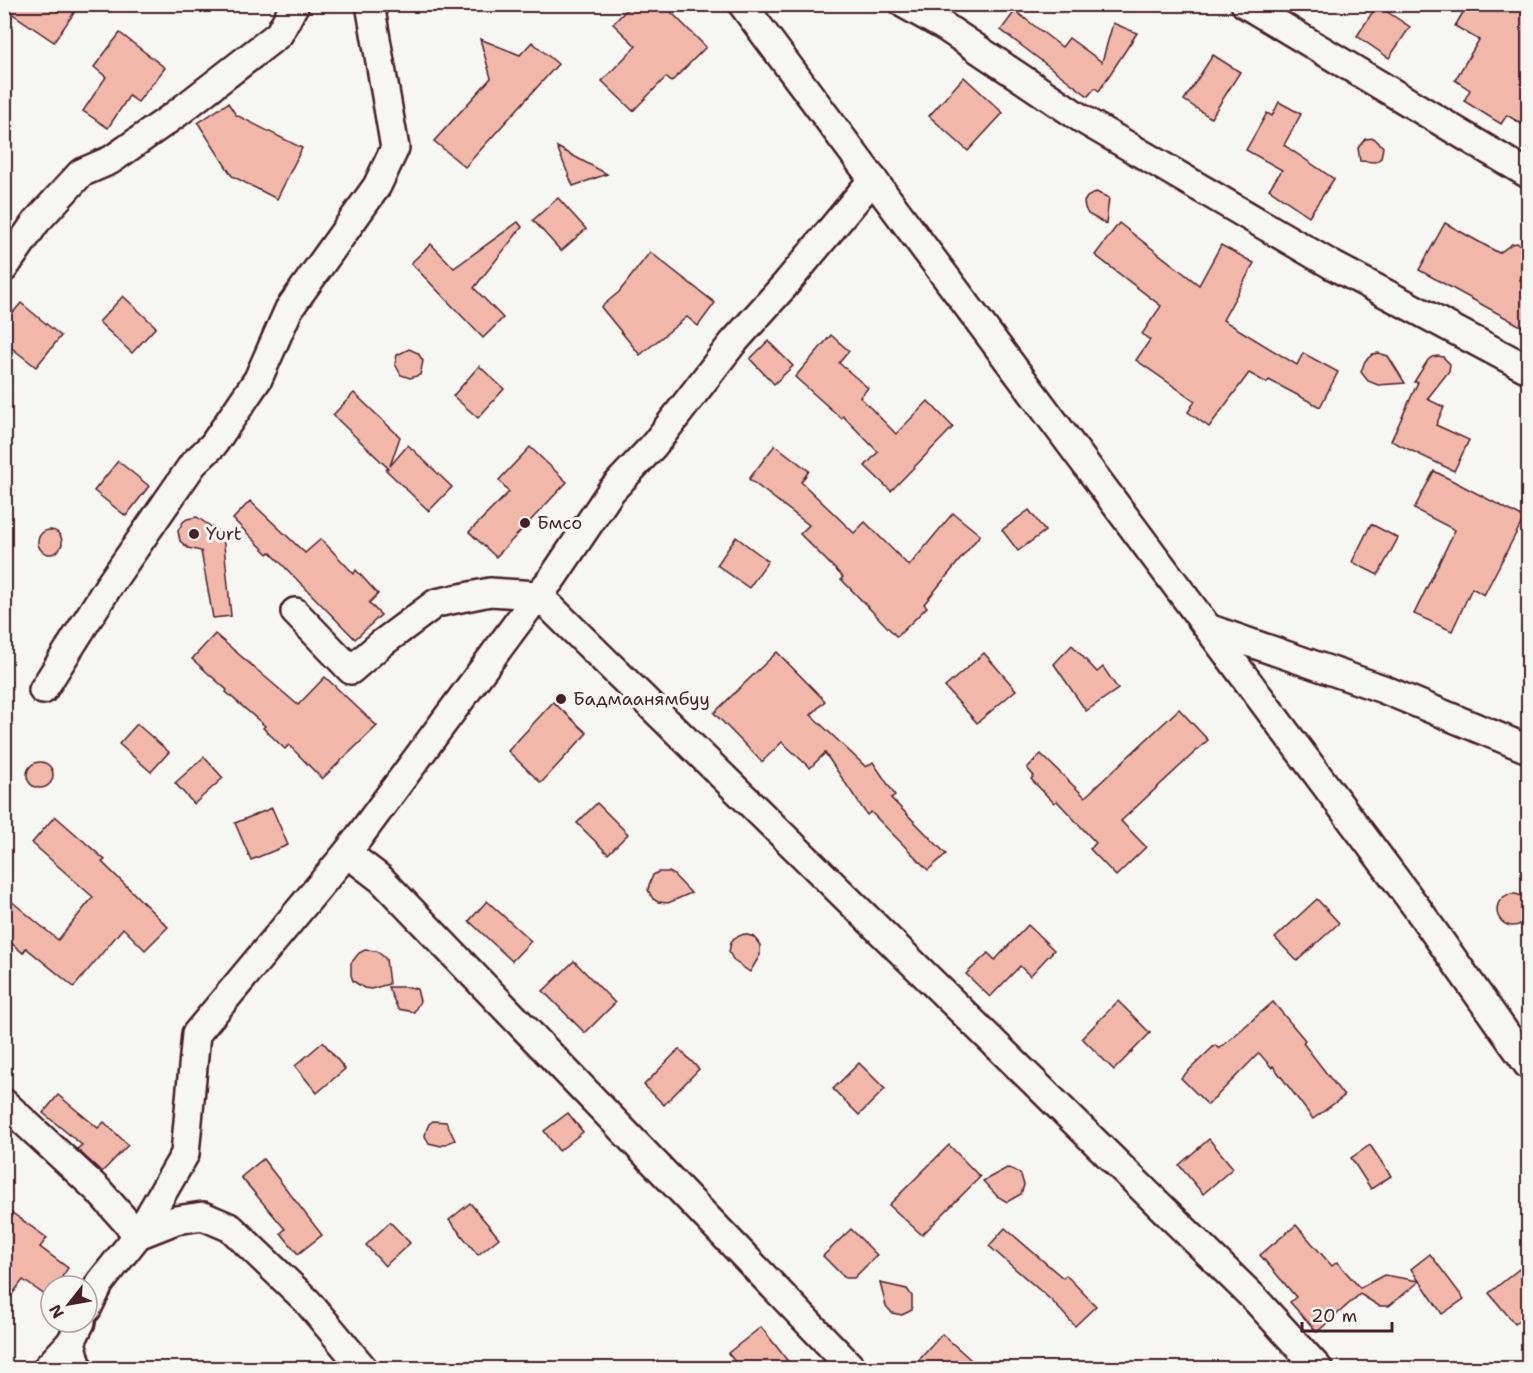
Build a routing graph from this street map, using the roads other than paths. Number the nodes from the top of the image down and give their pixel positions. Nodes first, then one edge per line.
1 (295, 4) edge
2 (370, 4) edge
3 (742, 4) edge
4 (904, 4) edge
5 (1245, 4) edge
6 (1528, 174) edge
7 (873, 179) junction
8 (4, 268) edge
9 (1528, 369) edge
10 (538, 595) junction
11 (295, 612) dead end
12 (1208, 628) junction
13 (43, 690) dead end
14 (1528, 749) edge
15 (347, 853) junction
16 (1528, 1065) edge
17 (4, 1103) edge
18 (138, 1235) junction
19 (99, 1285) edge
20 (74, 1334) edge
21 (76, 1334) edge
22 (47, 1368) edge
23 (78, 1368) edge
24 (363, 1368) edge
25 (852, 1368) edge
26 (1318, 1368) edge

1 - 8 street
2 - 13 street
3 - 7 street
4 - 9 street
5 - 6 street
7 - 10 street
7 - 12 street
10 - 11 street
10 - 15 street
10 - 26 street
12 - 14 street
12 - 16 street
15 - 18 street
15 - 25 street
17 - 18 street
18 - 19 street
18 - 24 street
20 - 22 street
21 - 23 street

